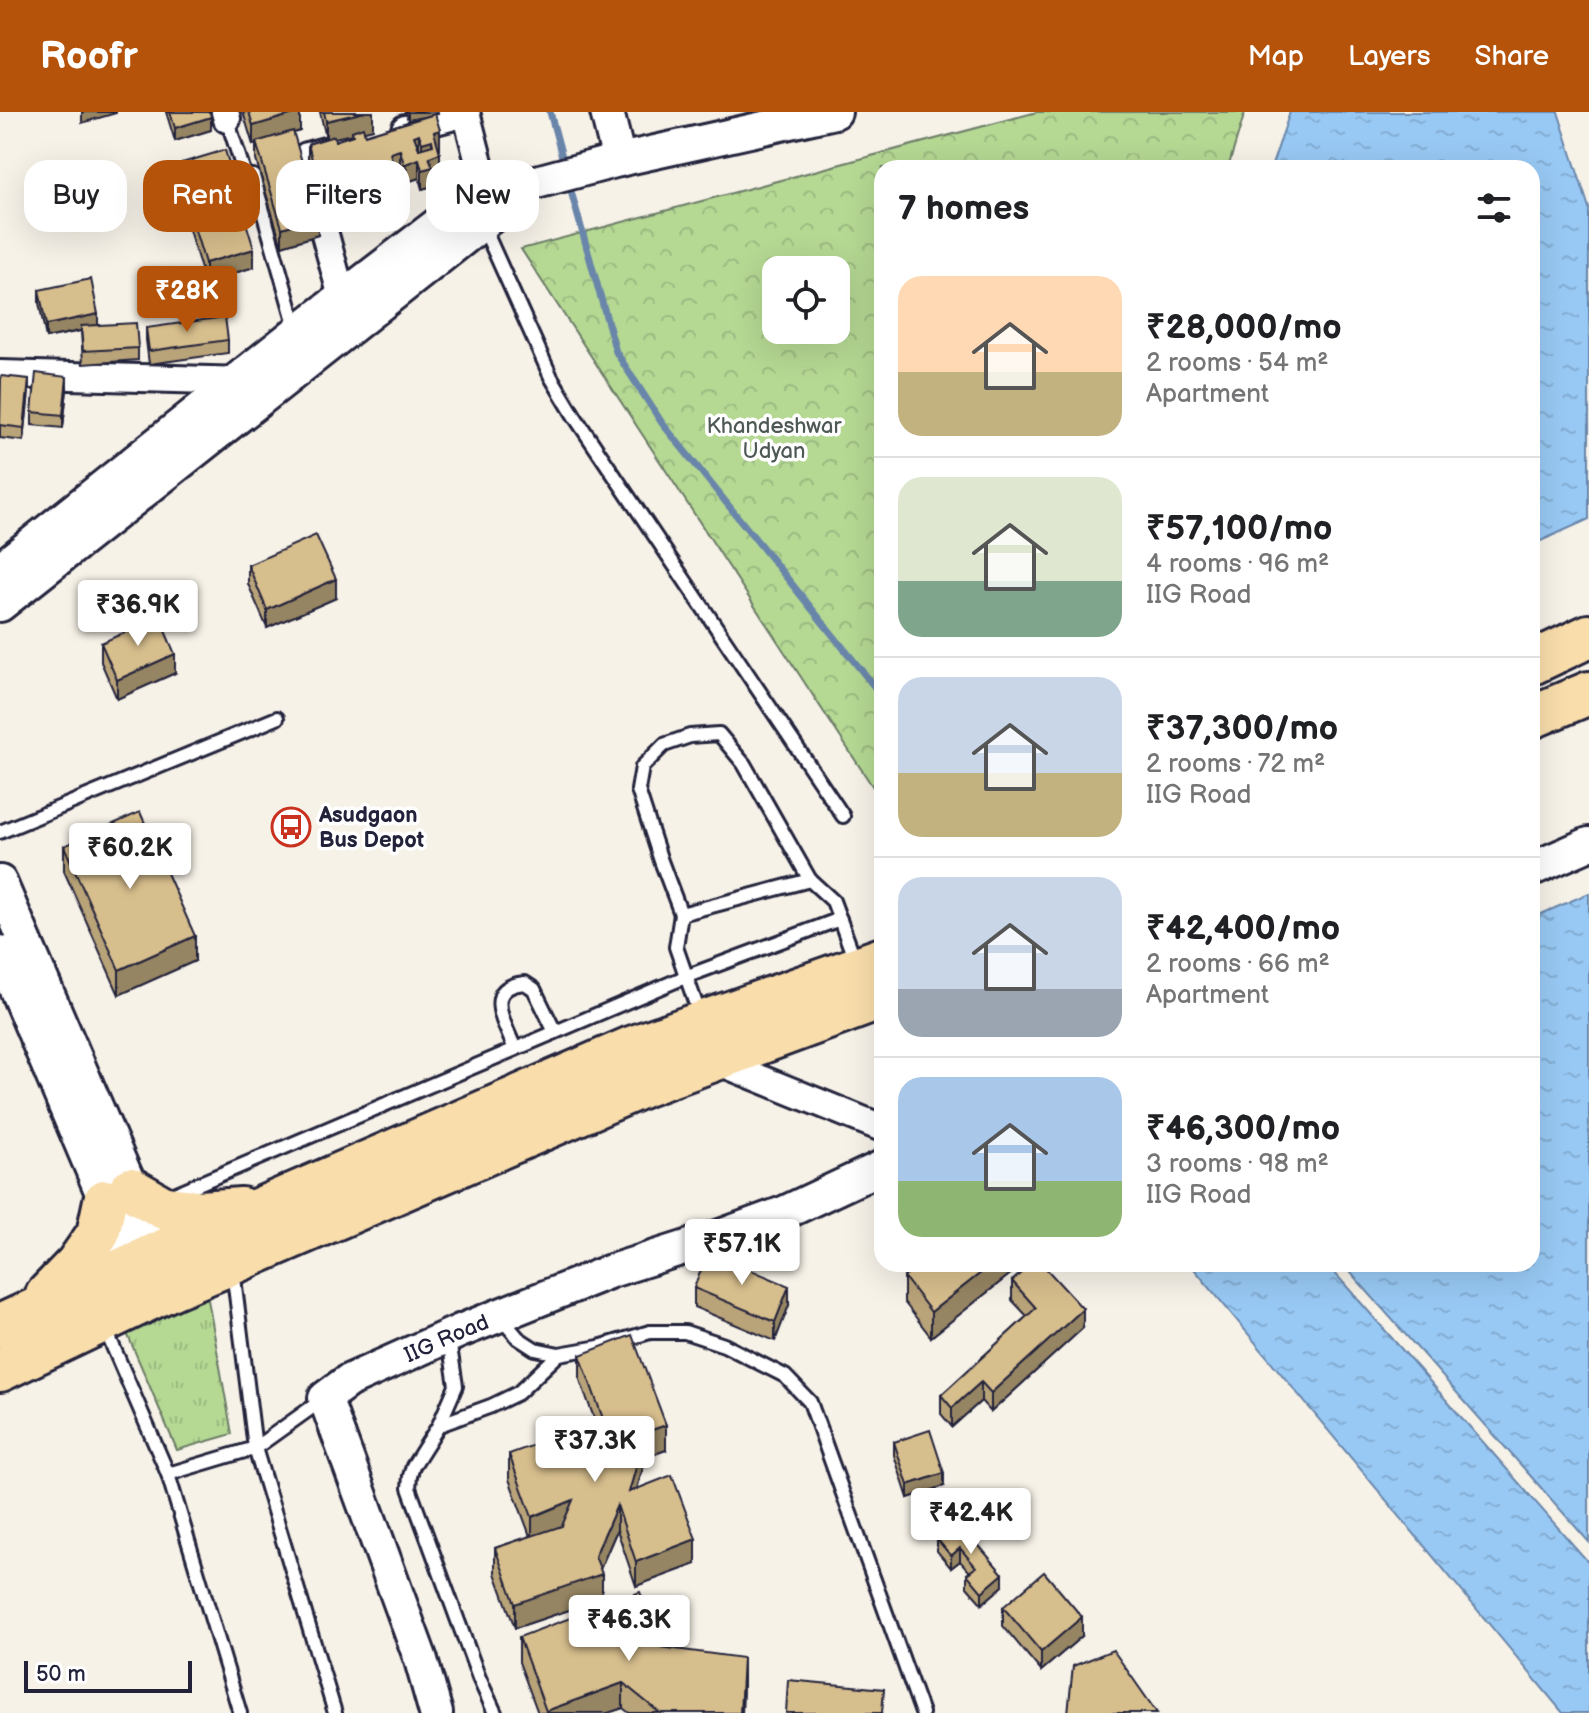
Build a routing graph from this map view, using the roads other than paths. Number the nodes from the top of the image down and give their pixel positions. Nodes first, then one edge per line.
1 (466, 112) edge
2 (607, 112) edge
3 (835, 112) edge
4 (226, 115) edge
5 (482, 160) edge
6 (619, 160) junction
7 (539, 184) edge
8 (445, 232) edge
9 (457, 232) edge
10 (504, 232) edge
11 (342, 297) junction
12 (297, 332) junction
13 (0, 374) edge
14 (235, 381) junction
15 (281, 382) junction
16 (0, 569) edge
17 (0, 605) edge
18 (1589, 636) edge
19 (1540, 659) edge
20 (1589, 693) edge
21 (1540, 714) edge
22 (277, 718) dead end
23 (843, 816) dead end
24 (0, 832) edge
25 (1589, 844) edge
26 (1540, 865) edge
27 (810, 880) junction
28 (0, 882) edge
29 (681, 914) junction
30 (840, 919) junction
31 (0, 952) edge
32 (874, 975) edge
33 (685, 977) junction
34 (555, 1032) junction
35 (709, 1042) junction
36 (515, 1049) junction
37 (874, 1124) edge
38 (874, 1171) edge
39 (130, 1197) junction
40 (263, 1208) junction
41 (232, 1263) junction
42 (153, 1276) junction
43 (499, 1315) junction
44 (16, 1318) edge
45 (102, 1322) junction
46 (448, 1336) junction
47 (559, 1354) junction
48 (0, 1370) edge
49 (325, 1398) junction
50 (439, 1425) junction
51 (255, 1448) junction
52 (168, 1474) junction
53 (240, 1713) edge
54 (335, 1713) edge
55 (436, 1713) edge
56 (495, 1713) edge
57 (922, 1713) edge

1 - 5 street
1 - 11 street
2 - 6 street
3 - 6 street
4 - 12 lane
6 - 7 street
8 - 11 street
9 - 15 street
10 - 23 lane
11 - 12 street
12 - 14 street
13 - 14 street
14 - 15 street
14 - 16 street
15 - 17 street
18 - 19 highway
20 - 21 highway
22 - 24 lane
25 - 26 street
27 - 29 lane
27 - 29 lane
27 - 30 lane
28 - 39 street
29 - 33 lane
30 - 32 lane
30 - 33 lane
31 - 39 street
32 - 35 highway
33 - 34 lane
33 - 35 lane
34 - 36 lane
34 - 36 lane
35 - 37 street
35 - 40 highway
35 - 41 highway
36 - 39 lane
38 - 43 street, IIG Road
39 - 40 highway
39 - 42 street
39 - 44 highway
40 - 42 highway
41 - 42 highway
41 - 51 lane
42 - 44 highway
42 - 45 highway
43 - 46 street, IIG Road
43 - 47 lane
45 - 48 highway
45 - 52 lane
46 - 49 street, IIG Road
46 - 50 lane
47 - 50 lane
47 - 57 lane
49 - 51 lane
49 - 55 street
50 - 56 lane
51 - 52 lane
51 - 54 lane
52 - 53 lane

